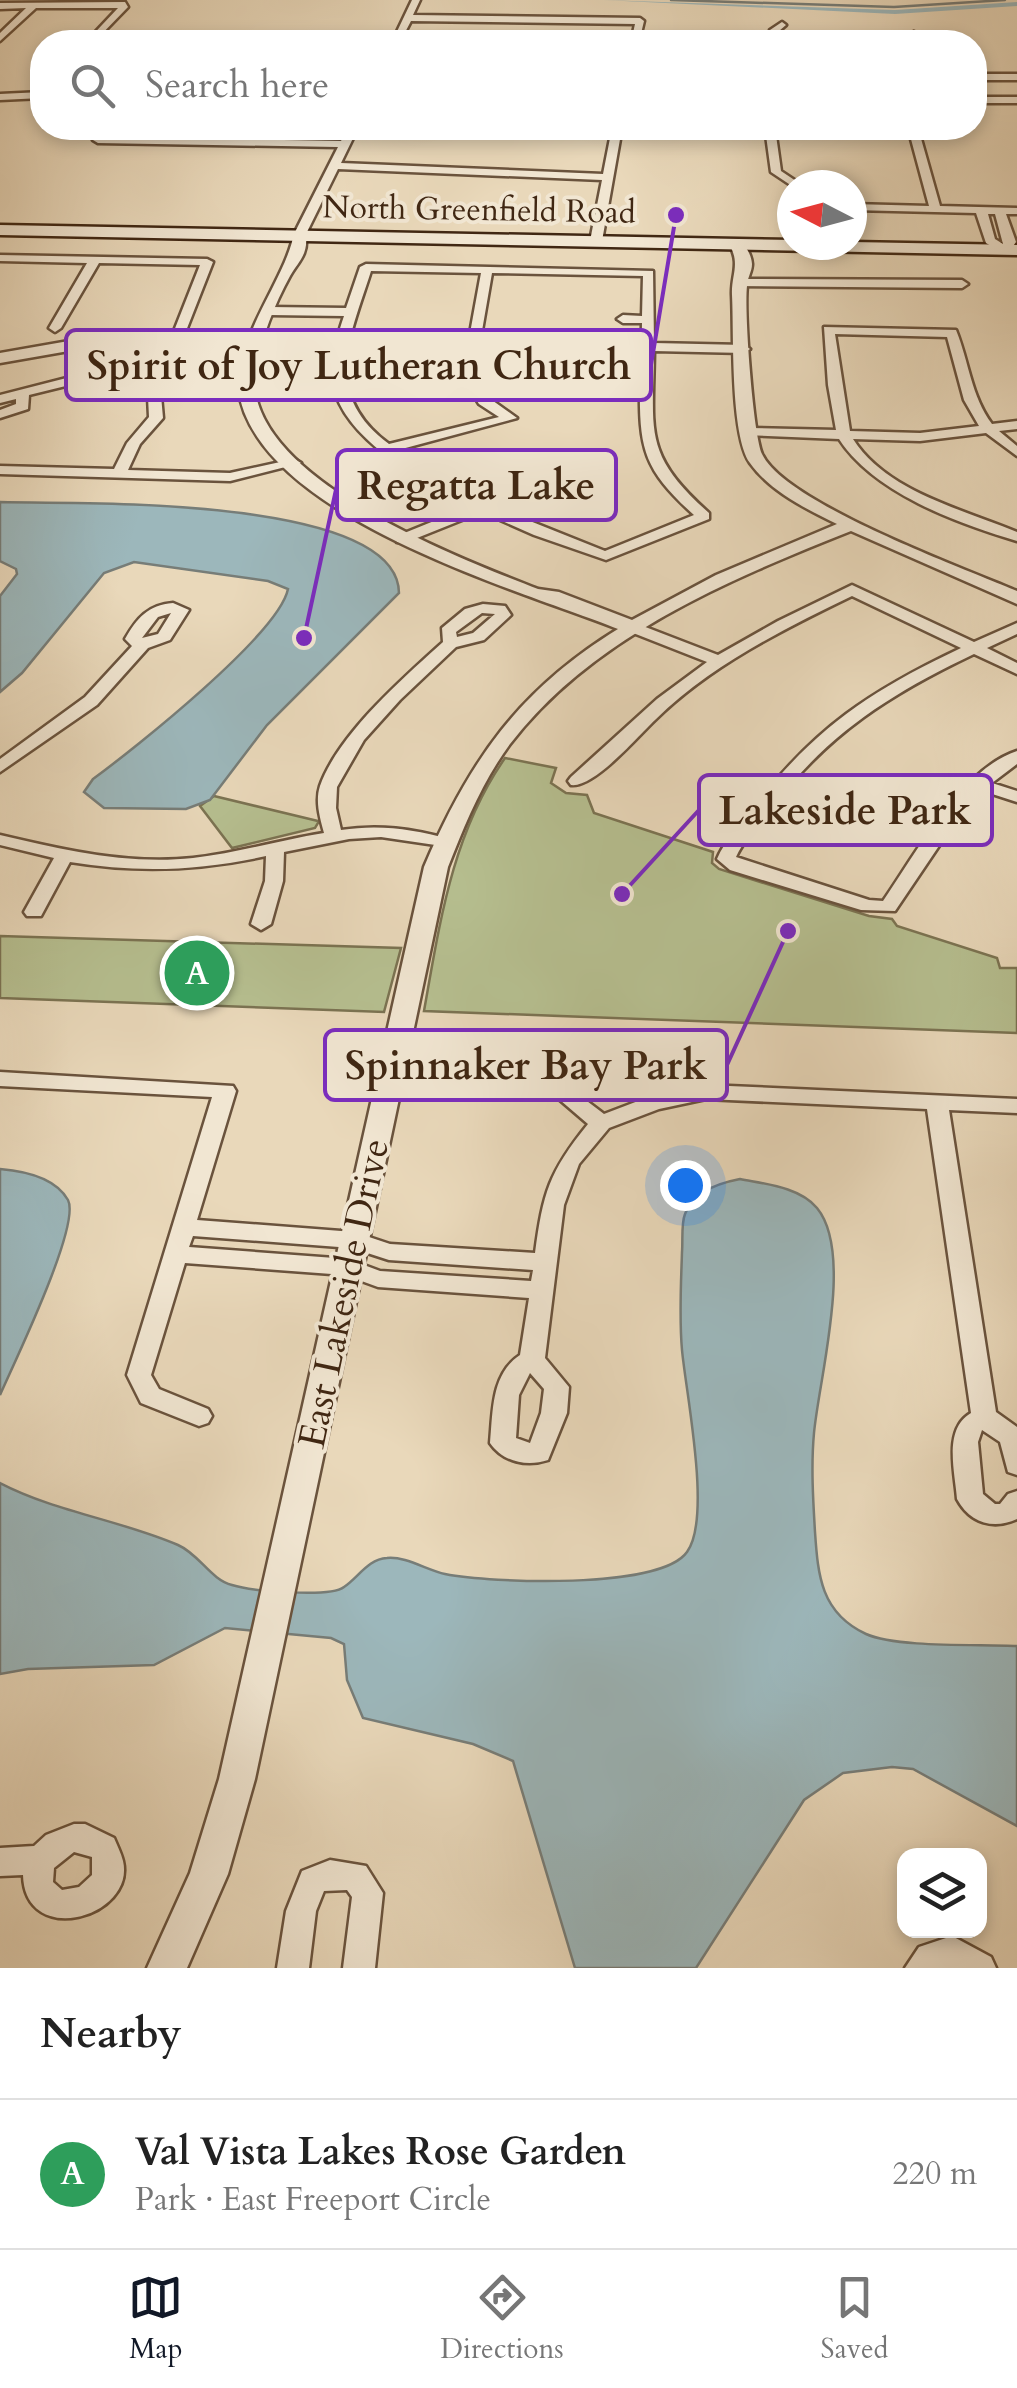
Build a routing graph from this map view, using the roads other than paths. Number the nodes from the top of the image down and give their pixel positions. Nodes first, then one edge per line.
1 (416, 0) edge
2 (0, 6) edge
3 (33, 6) junction
4 (408, 18) junction
5 (782, 25) dead end
6 (102, 30) edge
7 (402, 30) edge
8 (638, 30) edge
9 (774, 30) edge
10 (0, 38) edge
11 (987, 77) edge
12 (1017, 78) edge
13 (0, 96) edge
14 (30, 96) edge
15 (987, 100) edge
16 (1017, 100) edge
17 (98, 140) dead end
18 (346, 140) edge
19 (615, 140) edge
20 (772, 140) edge
21 (916, 140) edge
22 (344, 144) junction
23 (332, 166) junction
24 (777, 173) edge
25 (607, 177) junction
26 (867, 208) edge
27 (936, 209) junction
28 (981, 210) junction
29 (999, 210) junction
30 (1017, 211) edge
31 (0, 230) edge
32 (299, 236) junction
33 (596, 241) junction
34 (736, 244) junction
35 (1011, 250) edge
36 (0, 258) edge
37 (94, 260) junction
38 (487, 270) junction
39 (739, 283) junction
40 (962, 284) dead end
41 (270, 310) junction
42 (354, 312) junction
43 (623, 319) dead end
44 (648, 320) junction
45 (56, 328) dead end
46 (178, 336) junction
47 (260, 337) junction
48 (648, 347) junction
49 (744, 349) junction
50 (0, 358) edge
51 (620, 378) dead end
52 (648, 378) junction
53 (17, 393) junction
54 (0, 400) edge
55 (0, 414) edge
56 (1017, 425) edge
57 (986, 430) junction
58 (749, 432) junction
59 (845, 436) junction
60 (389, 448) junction
61 (1017, 452) edge
62 (294, 464) junction
63 (0, 470) edge
64 (119, 474) junction
65 (516, 493) dead end
66 (482, 508) junction
67 (854, 524) junction
68 (1017, 536) edge
69 (402, 539) junction
70 (1017, 598) edge
71 (1017, 628) edge
72 (624, 630) junction
73 (452, 643) dead end
74 (142, 645) dead end
75 (975, 648) junction
76 (713, 664) junction
77 (1017, 668) edge
78 (1017, 756) edge
79 (0, 766) edge
80 (578, 781) dead end
81 (982, 785) junction
82 (1017, 797) edge
83 (334, 838) junction
84 (0, 840) edge
85 (444, 844) junction
86 (276, 850) junction
87 (63, 858) junction
88 (34, 912) dead end
89 (261, 924) dead end
90 (0, 1079) edge
91 (571, 1100) dead end
92 (937, 1103) junction
93 (1017, 1106) edge
94 (601, 1123) junction
95 (185, 1227) junction
96 (354, 1240) junction
97 (176, 1254) junction
98 (543, 1262) junction
99 (348, 1266) junction
100 (540, 1290) junction
101 (532, 1360) dead end
102 (199, 1416) dead end
103 (984, 1417) junction
104 (1017, 1464) edge
105 (1017, 1501) edge
106 (41, 1860) dead end
107 (0, 1862) edge
108 (167, 1968) edge
109 (294, 1968) edge
110 (359, 1968) edge
111 (921, 1968) edge
112 (980, 1968) edge

1 - 4 street
2 - 3 street
3 - 6 street
3 - 10 street
4 - 7 street
4 - 8 street
5 - 9 street
11 - 12 street
13 - 14 street
15 - 16 street
17 - 22 street
18 - 22 street
19 - 25 street
20 - 24 street
21 - 27 street
22 - 23 street
23 - 25 street
23 - 32 street
25 - 33 street
26 - 27 street
27 - 28 street
28 - 29 street
28 - 35 street
29 - 30 street
29 - 35 street
31 - 32 main road, North Greenfield Road
32 - 33 main road, North Greenfield Road
32 - 41 street
33 - 34 main road, North Greenfield Road
34 - 35 main road, North Greenfield Road
34 - 39 street
36 - 37 street
37 - 45 street
37 - 46 street
38 - 42 street
38 - 44 street
38 - 60 street
39 - 40 street
39 - 49 street
41 - 42 street
41 - 47 street
42 - 60 street
43 - 44 street
44 - 48 street
46 - 47 street
46 - 50 street
47 - 62 street
48 - 49 street
48 - 52 street
49 - 58 street
51 - 52 street
52 - 66 street
53 - 54 street
53 - 55 street
53 - 64 street
56 - 57 street
57 - 59 street
57 - 59 street
57 - 61 street
58 - 59 street
58 - 67 street
59 - 68 street
60 - 66 street
62 - 64 street
62 - 69 street
63 - 64 street
65 - 66 street
66 - 69 street
67 - 70 street
67 - 72 street, East Lakeside Drive
69 - 72 street
71 - 75 street
72 - 76 street
72 - 85 street, East Lakeside Drive
73 - 83 street
74 - 79 street
75 - 76 street
75 - 77 street
75 - 81 street
76 - 80 street
78 - 81 street
81 - 82 street
83 - 85 street
83 - 86 street
84 - 87 street
85 - 96 street, East Lakeside Drive
86 - 87 street
86 - 89 street
87 - 88 street
90 - 95 street
91 - 94 street
92 - 93 street
92 - 94 street
92 - 103 street
94 - 98 street
95 - 96 street
95 - 97 street
96 - 98 street
96 - 99 street, East Lakeside Drive
97 - 99 street
97 - 102 street
98 - 100 street
99 - 100 street
99 - 108 street, East Lakeside Drive
100 - 101 street
103 - 104 street
103 - 105 street
106 - 107 street
109 - 110 street
111 - 112 street

